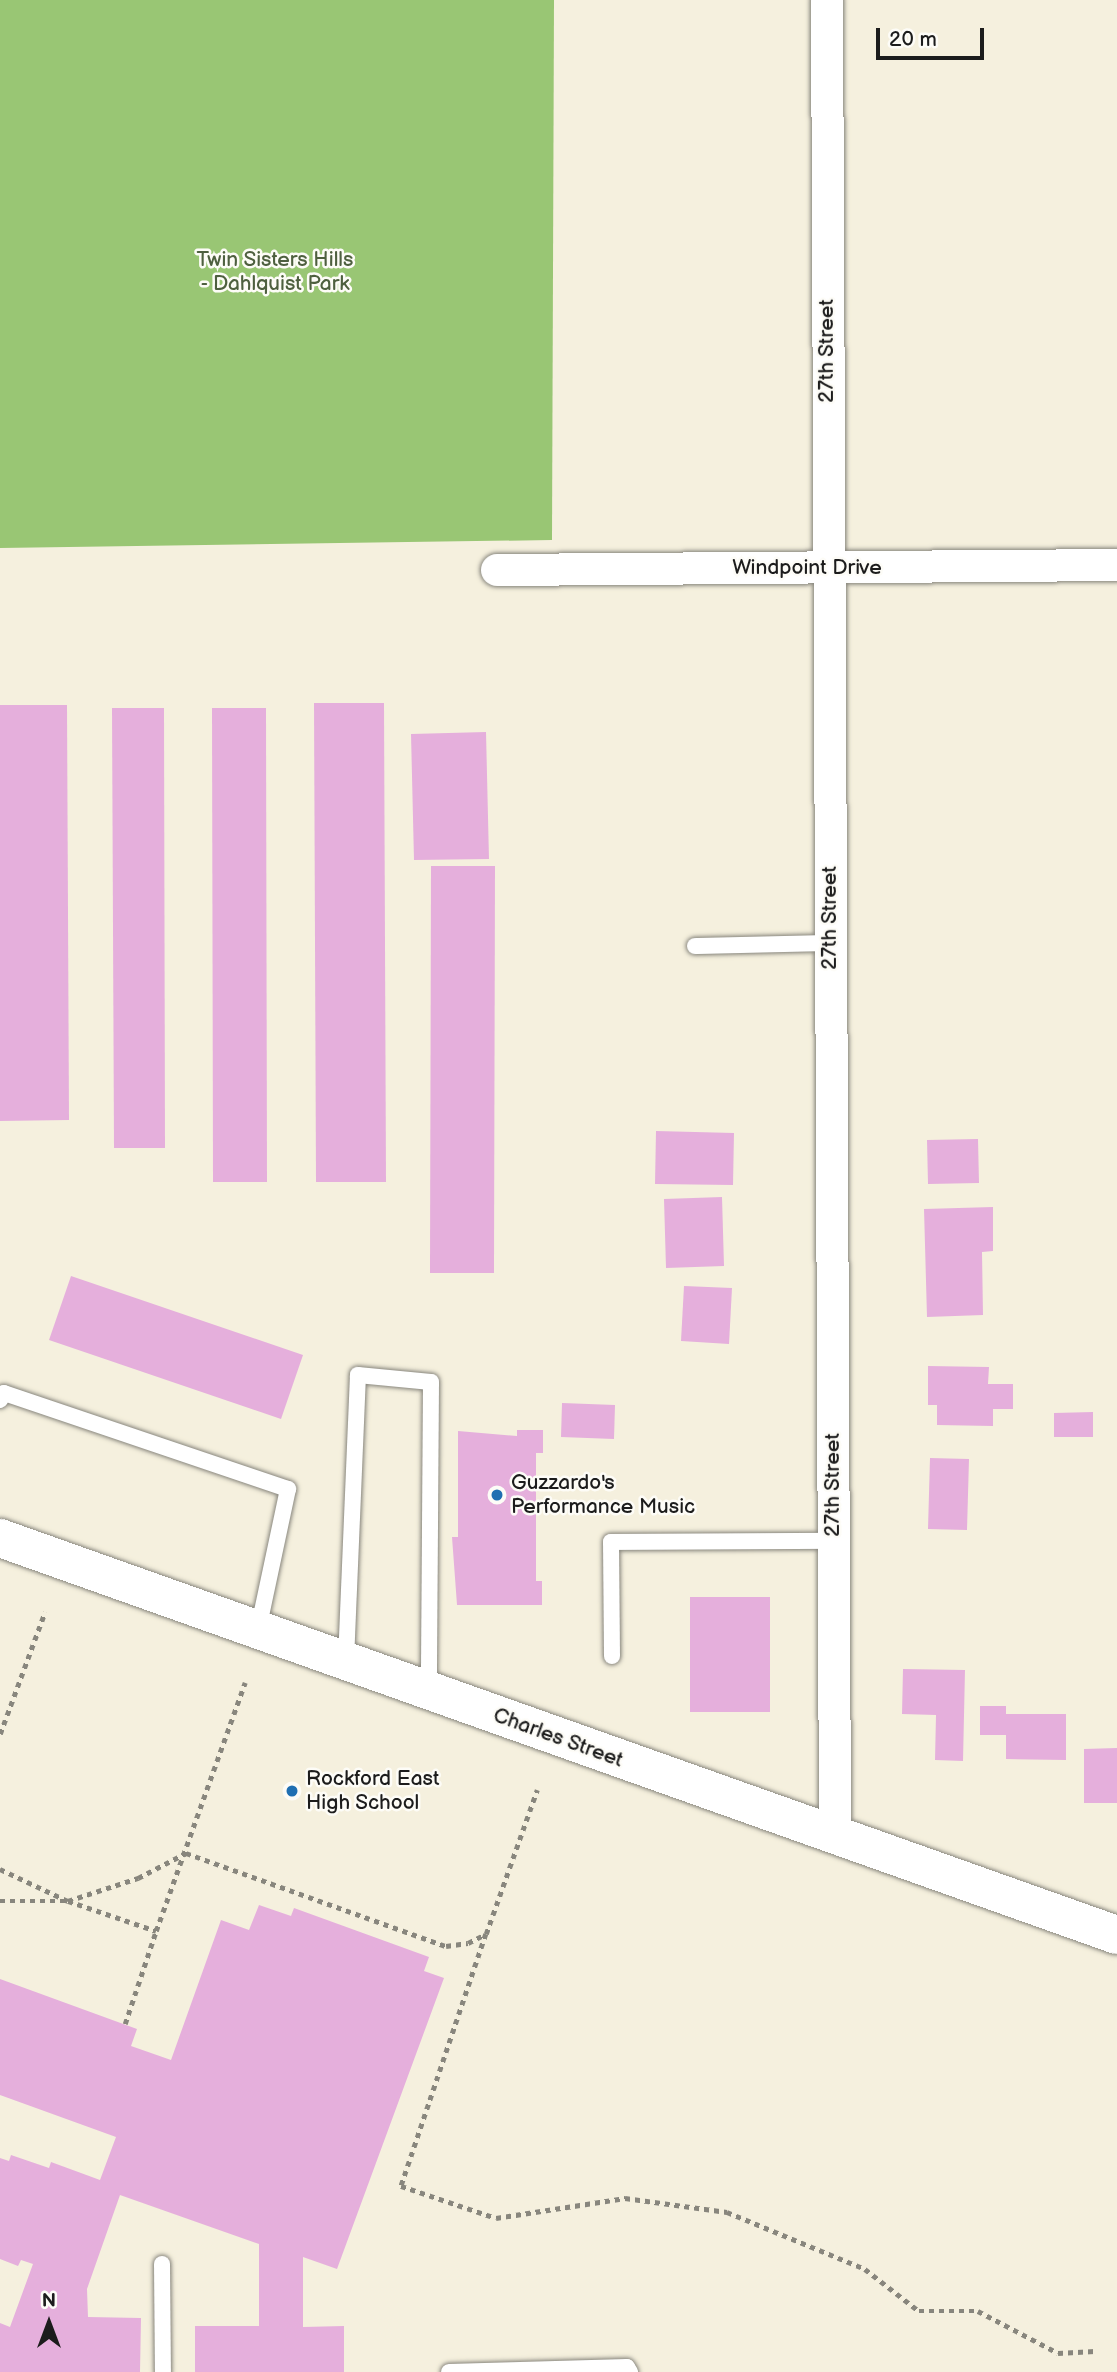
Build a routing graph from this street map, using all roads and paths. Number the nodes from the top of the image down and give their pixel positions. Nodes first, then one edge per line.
1 (827, 0) edge
2 (1117, 565) edge
3 (827, 569) junction
4 (497, 570) dead end
5 (830, 943) junction
6 (695, 946) dead end
7 (0, 1400) edge
8 (0, 1538) edge
9 (834, 1541) junction
10 (45, 1612) dead end
11 (258, 1630) junction
12 (612, 1656) dead end
13 (346, 1662) junction
14 (245, 1682) dead end
15 (429, 1692) junction
16 (0, 1734) edge
17 (537, 1790) dead end
18 (835, 1836) junction
19 (186, 1853) junction
20 (0, 1869) edge
21 (68, 1900) junction
22 (0, 1901) edge
23 (156, 1931) junction
24 (486, 1934) junction
25 (1117, 1935) edge
26 (125, 2024) dead end
27 (162, 2264) dead end
28 (1096, 2351) dead end
29 (163, 2372) edge
30 (449, 2372) edge
31 (631, 2372) edge

1 - 3 street, 27th Street
2 - 3 street, Windpoint Drive
3 - 4 street, Windpoint Drive
3 - 5 street, 27th Street
5 - 6 lane
5 - 9 street, 27th Street
7 - 11 lane
8 - 11 main road, Charles Street
9 - 12 lane
9 - 18 street, 27th Street
10 - 16 path
11 - 13 main road, Charles Street
13 - 15 main road, Charles Street
13 - 15 lane
14 - 19 path
15 - 18 main road, Charles Street
17 - 24 path
18 - 25 main road, Charles Street
19 - 21 path
19 - 23 path
19 - 24 path
20 - 21 path
21 - 22 path
21 - 23 path
23 - 26 path
24 - 28 path
27 - 29 lane
30 - 31 lane

